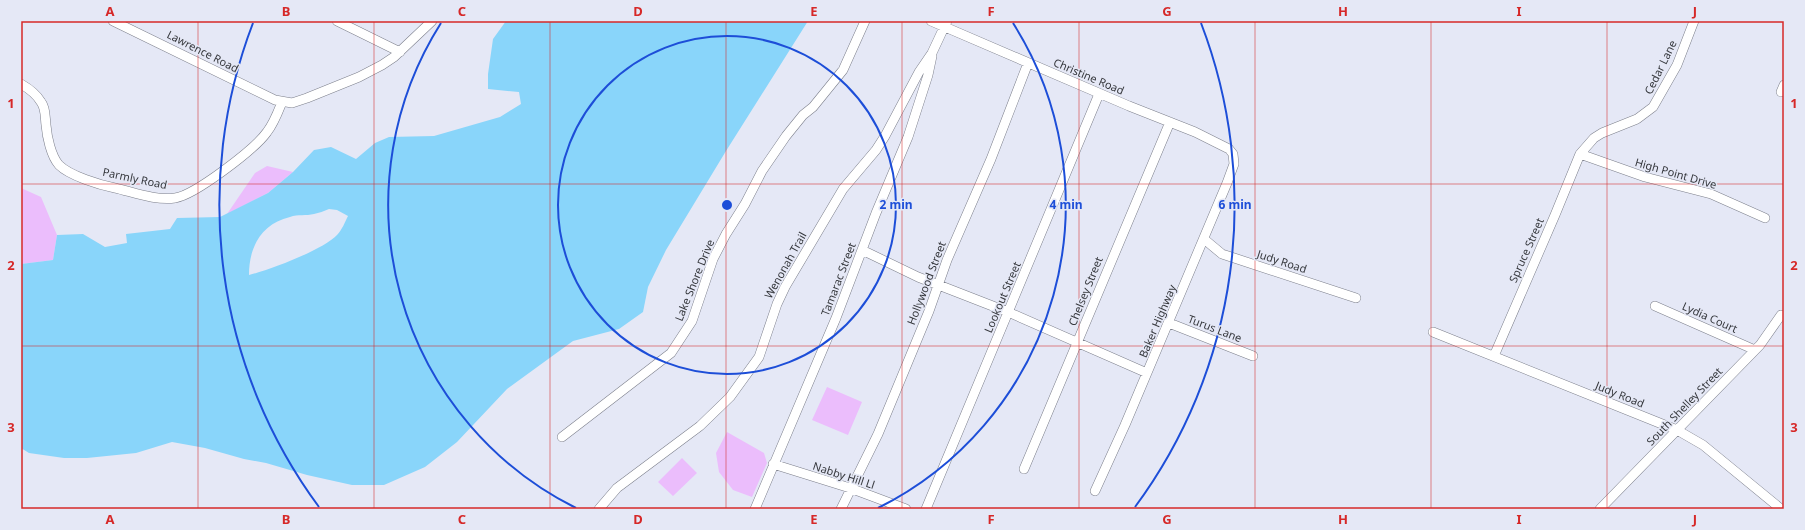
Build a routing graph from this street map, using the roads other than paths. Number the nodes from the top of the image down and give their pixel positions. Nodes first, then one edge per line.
1 (113, 21) edge
2 (337, 21) edge
3 (432, 21) edge
4 (864, 21) edge
5 (931, 21) edge
6 (1694, 21) edge
7 (945, 24) edge
8 (400, 52) junction
9 (932, 53) junction
10 (1028, 63) junction
11 (22, 85) edge
12 (1099, 94) junction
13 (282, 102) junction
14 (1170, 122) junction
15 (1580, 154) junction
16 (1234, 158) joint
17 (1765, 218) dead end
18 (1204, 239) junction
19 (862, 250) junction
20 (938, 285) junction
21 (1356, 298) dead end
22 (1655, 306) dead end
23 (1008, 312) junction
24 (1781, 315) dead end
25 (1169, 323) junction
26 (1433, 332) dead end
27 (1077, 343) junction
28 (1755, 350) junction
29 (1253, 356) dead end
30 (1494, 356) junction
31 (1148, 372) junction
32 (1677, 430) junction
33 (562, 437) dead end
34 (773, 464) junction
35 (1024, 469) dead end
36 (850, 488) junction
37 (1095, 491) dead end
38 (599, 509) edge
39 (755, 509) edge
40 (841, 509) edge
41 (906, 509) edge
42 (926, 509) edge
43 (1600, 509) edge
44 (1781, 509) edge

1 - 13 street, Lawrence Road
2 - 8 street
3 - 8 street
4 - 33 street, Lake Shore Drive
5 - 7 street, Christine Road
6 - 15 street, Cedar Lane
7 - 9 street, Wenonah Trail
7 - 10 street, Christine Road
8 - 13 street
9 - 19 street, Tamarac Street
9 - 38 street, Wenonah Trail
10 - 12 street, Christine Road
10 - 20 street, Hollywood Street
11 - 13 street, Parmly Road
12 - 14 street, Christine Road
12 - 23 street, Lookout Street
14 - 16 street, Christine Road
14 - 27 street, Chelsey Street
15 - 17 street, High Point Drive
15 - 30 street, Spruce Street
16 - 18 street, Baker Highway
18 - 21 street, Judy Road
18 - 25 street, Baker Highway
19 - 20 street
19 - 34 street, Tamarac Street
20 - 23 street
20 - 36 street, Hollywood Street
22 - 28 street, Lydia Court
23 - 27 street
23 - 42 street, Lookout Street
24 - 28 street, South Shelley Street
25 - 29 street, Turus Lane
25 - 31 street, Baker Highway
26 - 30 street, Judy Road
27 - 31 street
27 - 35 street, Chelsey Street
28 - 32 street, South Shelley Street
30 - 32 street, Judy Road
31 - 37 street, Baker Highway
32 - 43 street, South Shelley Street
32 - 44 street, Judy Road
34 - 36 street, Nabby Hill Ll
34 - 39 street, Tamarac Street
36 - 40 street, Hollywood Street
36 - 41 street, Nabby Hill Ll

